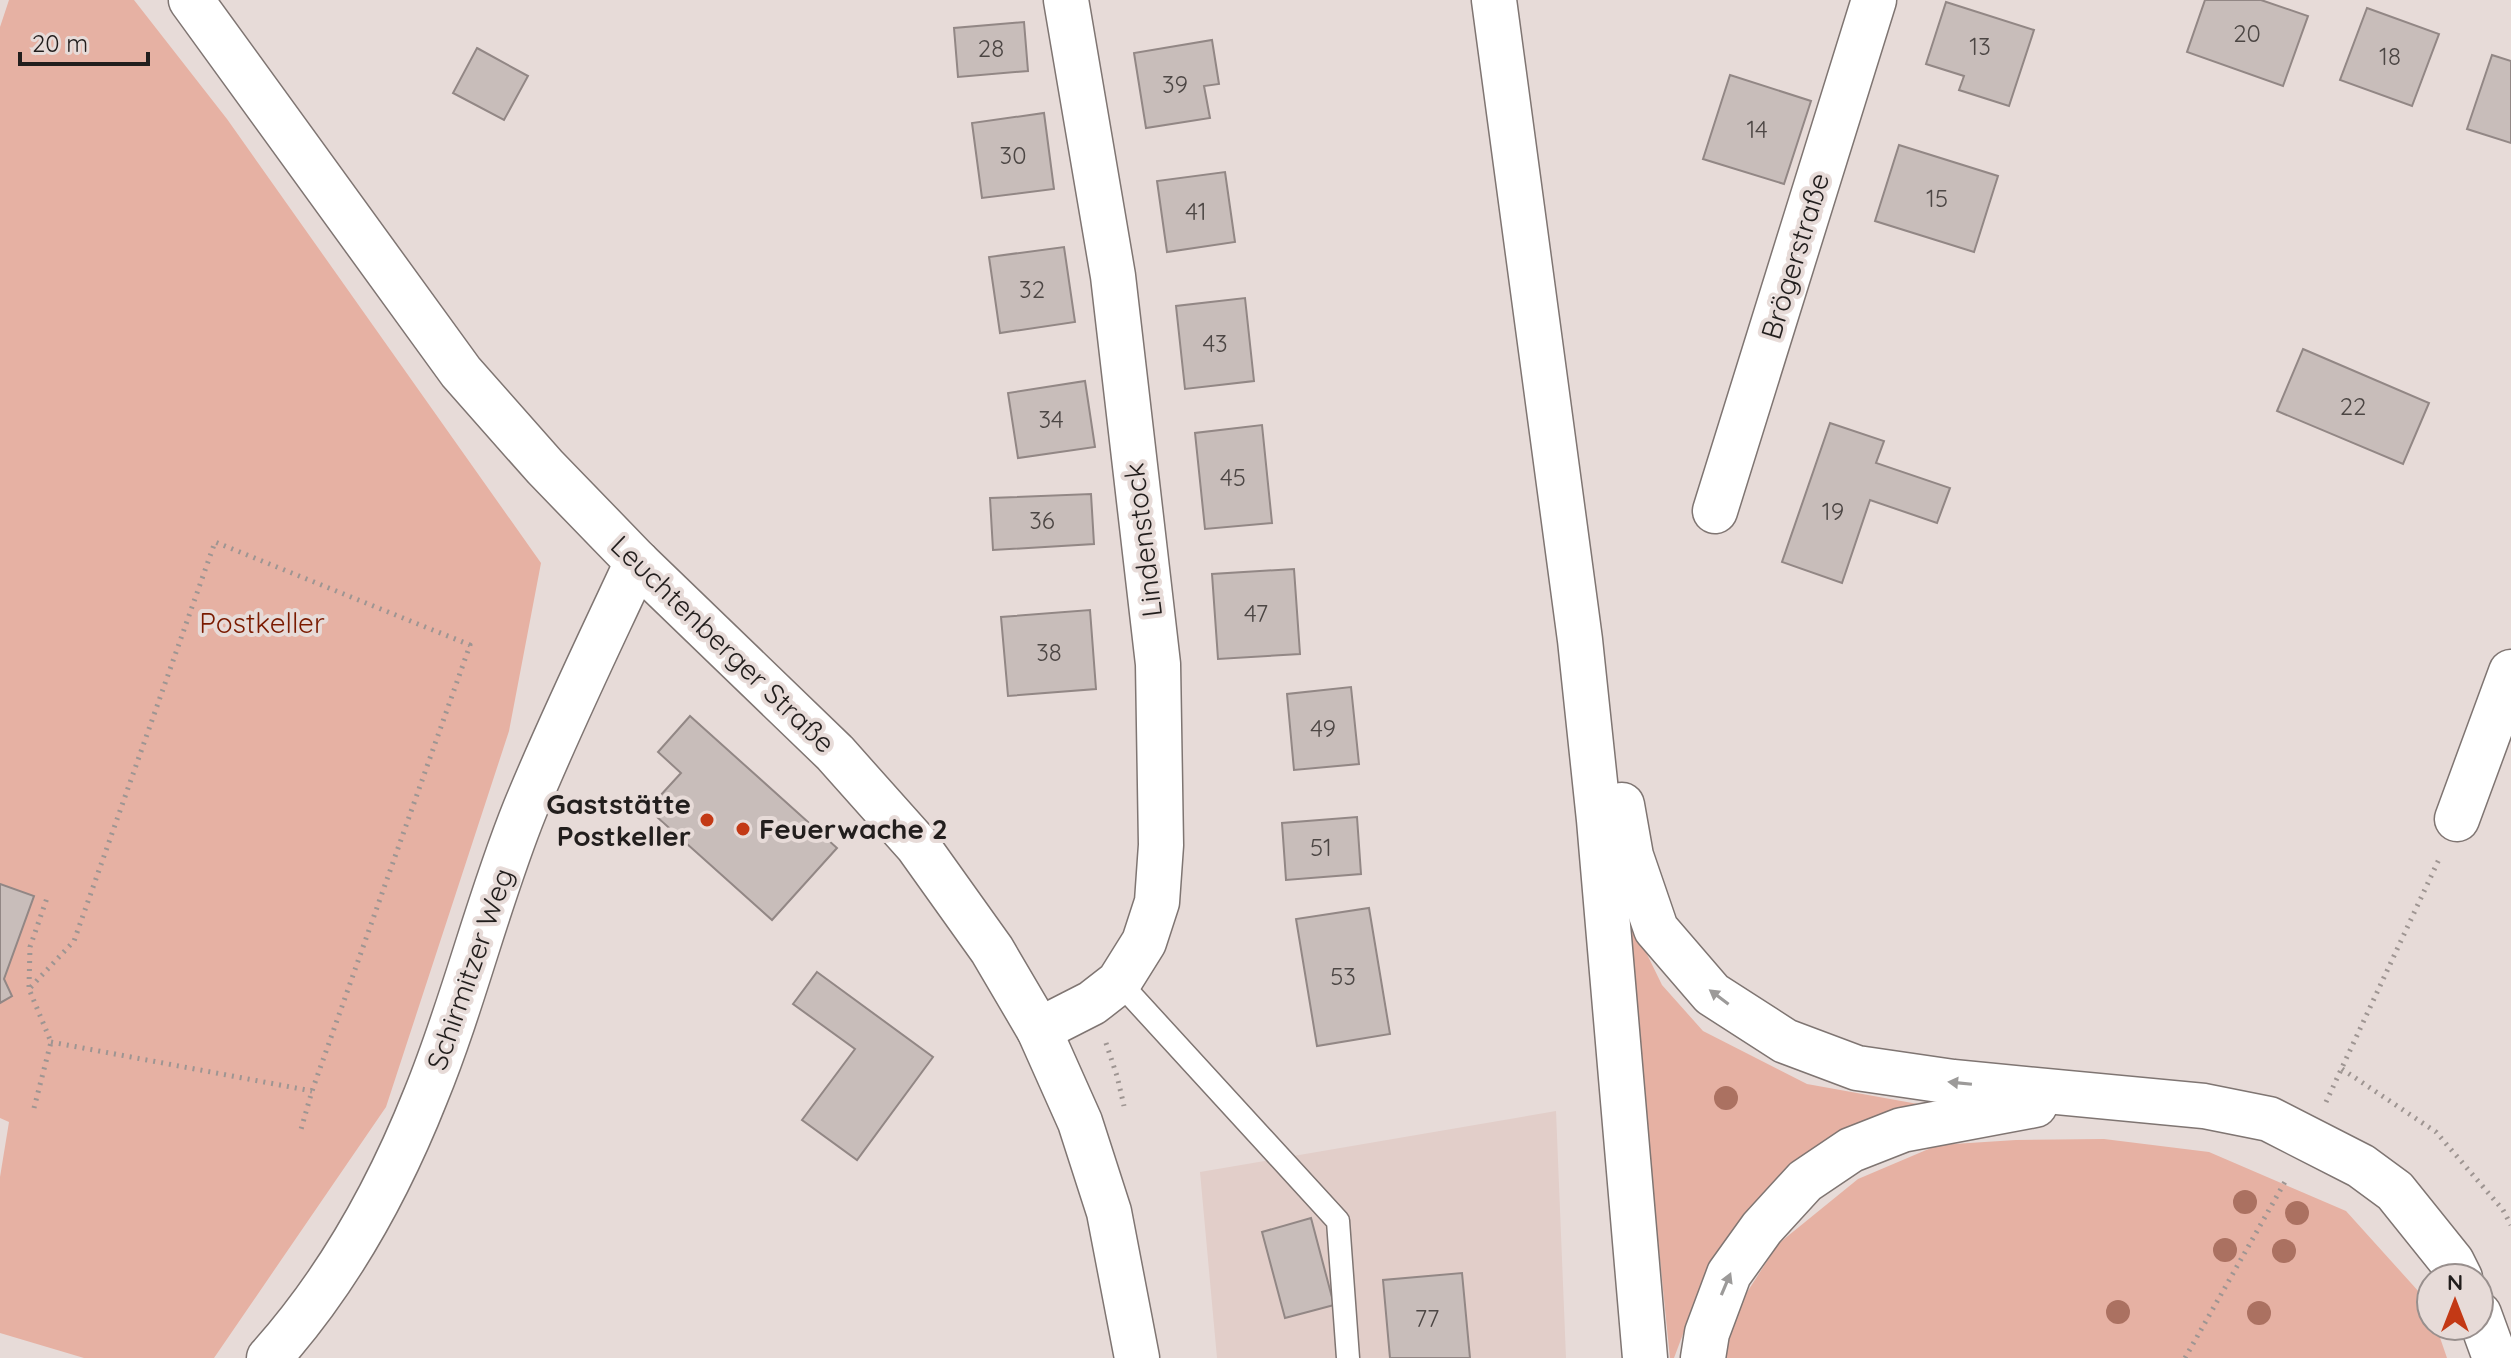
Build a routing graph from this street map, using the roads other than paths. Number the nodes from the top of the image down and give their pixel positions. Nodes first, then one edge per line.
1 (191, 0) edge
2 (1066, 0) edge
3 (1494, 0) edge
4 (1874, 0) edge
5 (1715, 511) dead end
6 (637, 562) junction
7 (1580, 640) junction
8 (2511, 672) edge
9 (2457, 819) road end
10 (1119, 982) junction
11 (1039, 1030) junction
12 (2093, 1095) junction
13 (2452, 1262) edge
14 (1137, 1356) edge
15 (269, 1358) edge
16 (1348, 1358) edge
17 (1645, 1358) edge
18 (1703, 1358) edge

1 - 6 street, Leuchtenberger Straße
2 - 10 street, Lindenstock
3 - 7 street
4 - 5 street, Brögerstraße
6 - 11 street, Leuchtenberger Straße
6 - 15 street, Schirmitzer Weg
12 -> 7 street
7 - 17 street
8 - 9 street
10 - 11 street, Lindenstock
10 - 16 lane
11 - 14 street, Leuchtenberger Straße
12 - 13 street
18 -> 12 street

